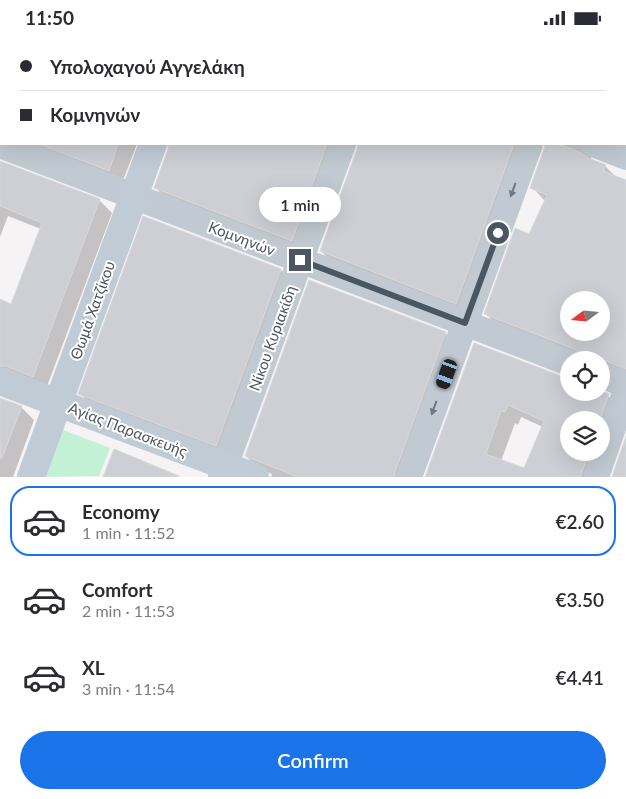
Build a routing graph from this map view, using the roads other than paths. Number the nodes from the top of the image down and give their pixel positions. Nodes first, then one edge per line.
1 (0, 145) edge
2 (153, 145) edge
3 (343, 145) edge
4 (530, 145) edge
5 (134, 196) junction
6 (300, 260) junction
7 (465, 323) junction
8 (560, 360) edge
9 (610, 379) edge
10 (0, 381) edge
11 (626, 385) edge
12 (626, 390) edge
13 (58, 402) junction
14 (223, 471) edge
15 (30, 477) edge
16 (255, 477) edge
17 (409, 477) edge
18 (596, 477) edge

1 - 5 street, Κομνηνών
2 - 5 street, Θωμά Χατζίκου
3 - 6 street, Νίκου Κυριακίδη
4 -> 7 street
5 - 6 street, Κομνηνών
5 - 13 street, Θωμά Χατζίκου
6 - 7 street, Κομνηνών
6 - 14 street, Νίκου Κυριακίδη
7 - 8 street, Κομνηνών
7 -> 17 street
9 - 11 street
10 - 13 street, Αγίας Παρασκευής
12 - 18 street
13 - 14 street, Αγίας Παρασκευής
13 - 15 street, Θωμά Χατζίκου
14 - 16 street, Αγίας Παρασκευής

